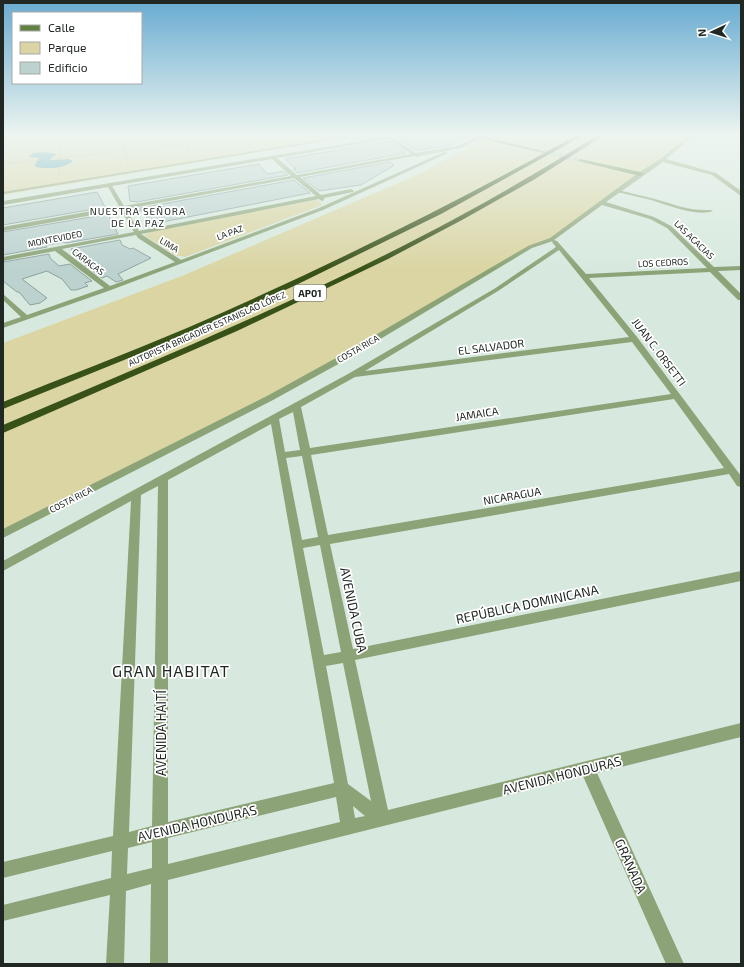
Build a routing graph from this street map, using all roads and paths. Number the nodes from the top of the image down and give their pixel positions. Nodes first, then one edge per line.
1 (88, 179) edge
2 (145, 179) edge
3 (277, 179) edge
4 (299, 179) edge
5 (389, 179) edge
6 (505, 179) edge
7 (532, 179) edge
8 (633, 179) edge
9 (721, 179) edge
10 (109, 185) junction
11 (369, 188) junction
12 (618, 191) junction
13 (3, 193) edge
14 (741, 194) edge
15 (319, 197) junction
16 (3, 203) edge
17 (603, 203) junction
18 (331, 204) junction
19 (120, 207) junction
20 (711, 211) dead end
21 (3, 229) edge
22 (136, 233) junction
23 (552, 239) junction
24 (559, 247) junction
25 (56, 248) junction
26 (3, 259) edge
27 (180, 262) junction
28 (741, 268) edge
29 (712, 270) junction
30 (585, 276) junction
31 (109, 289) junction
32 (3, 296) edge
33 (741, 298) edge
34 (26, 318) junction
35 (3, 326) edge
36 (634, 339) junction
37 (351, 376) junction
38 (676, 396) junction
39 (3, 406) edge
40 (296, 406) junction
41 (274, 418) junction
42 (3, 429) edge
43 (306, 452) junction
44 (281, 456) junction
45 (731, 470) junction
46 (163, 478) junction
47 (741, 483) edge
48 (136, 493) junction
49 (3, 534) edge
50 (324, 541) junction
51 (297, 545) junction
52 (3, 566) edge
53 (741, 576) edge
54 (348, 656) junction
55 (319, 662) junction
56 (741, 730) edge
57 (587, 768) junction
58 (342, 788) junction
59 (382, 819) junction
60 (349, 827) junction
61 (160, 832) junction
62 (120, 842) junction
63 (3, 870) edge
64 (160, 874) junction
65 (118, 885) junction
66 (3, 913) edge
67 (115, 964) edge
68 (159, 964) edge
69 (675, 964) edge

1 - 13 lane
2 - 10 street
3 - 19 street
4 - 15 street
5 - 11 street, LA PAZ
6 - 39 highway, AUTOPISTA BRIGADIER ESTANISLAO LÓPEZ / AP01
7 - 42 highway, AUTOPISTA BRIGADIER ESTANISLAO LÓPEZ / AP01
8 - 12 street, COSTA RICA
9 - 14 street
10 - 16 street
10 - 19 street, LIMA
11 - 15 street, MONTEVIDEO
11 - 18 street, LA PAZ
12 - 17 street, COSTA RICA
12 - 20 lane
15 - 18 street
15 - 22 street, MONTEVIDEO
17 - 23 street, COSTA RICA
17 - 29 street, LAS ACACIAS
18 - 27 street, LA PAZ
19 - 21 street
19 - 22 street, LIMA
22 - 25 street, MONTEVIDEO
22 - 27 street, LIMA
23 - 24 street, JUAN C. ORSETTI
23 - 49 street, COSTA RICA
24 - 30 street, JUAN C. ORSETTI
24 - 37 street, COSTA RICA
25 - 26 street, MONTEVIDEO
25 - 31 street, CARACAS
27 - 31 street, LA PAZ
28 - 29 street, LOS CEDROS
29 - 30 street, LOS CEDROS
29 - 33 street, LAS ACACIAS
30 - 36 street, JUAN C. ORSETTI
31 - 34 street, LA PAZ
32 - 34 street
34 - 35 street, LA PAZ
36 - 37 street, EL SALVADOR
36 - 38 street, JUAN C. ORSETTI
37 - 40 street, COSTA RICA
38 - 43 street, JAMAICA
38 - 45 street, JUAN C. ORSETTI
40 - 41 street, COSTA RICA
40 - 43 street, AVENIDA CUBA
41 - 44 street
41 - 46 street, COSTA RICA
43 - 44 street, JAMAICA
43 - 50 street, AVENIDA CUBA
44 - 51 street
45 - 47 street, JUAN C. ORSETTI
45 - 50 street, NICARAGUA
46 - 48 street, COSTA RICA
46 - 61 street, AVENIDA HAITÍ
48 - 52 street, COSTA RICA
48 - 62 street
50 - 51 street, NICARAGUA
50 - 54 street, AVENIDA CUBA
51 - 55 street
53 - 54 street, REPÚBLICA DOMINICANA
54 - 55 street, REPÚBLICA DOMINICANA
54 - 59 street, AVENIDA CUBA
55 - 58 street
56 - 57 street, AVENIDA HONDURAS
57 - 59 street, AVENIDA HONDURAS
57 - 69 street, GRANADA
58 - 59 street
58 - 60 street
58 - 61 street, AVENIDA HONDURAS
59 - 60 street, AVENIDA HONDURAS
60 - 64 street, AVENIDA HONDURAS
61 - 62 street, AVENIDA HONDURAS
61 - 64 street, AVENIDA HAITÍ
62 - 63 street, AVENIDA HONDURAS
62 - 65 street
64 - 65 street, AVENIDA HONDURAS
64 - 68 street, AVENIDA HAITÍ
65 - 66 street, AVENIDA HONDURAS
65 - 67 street

